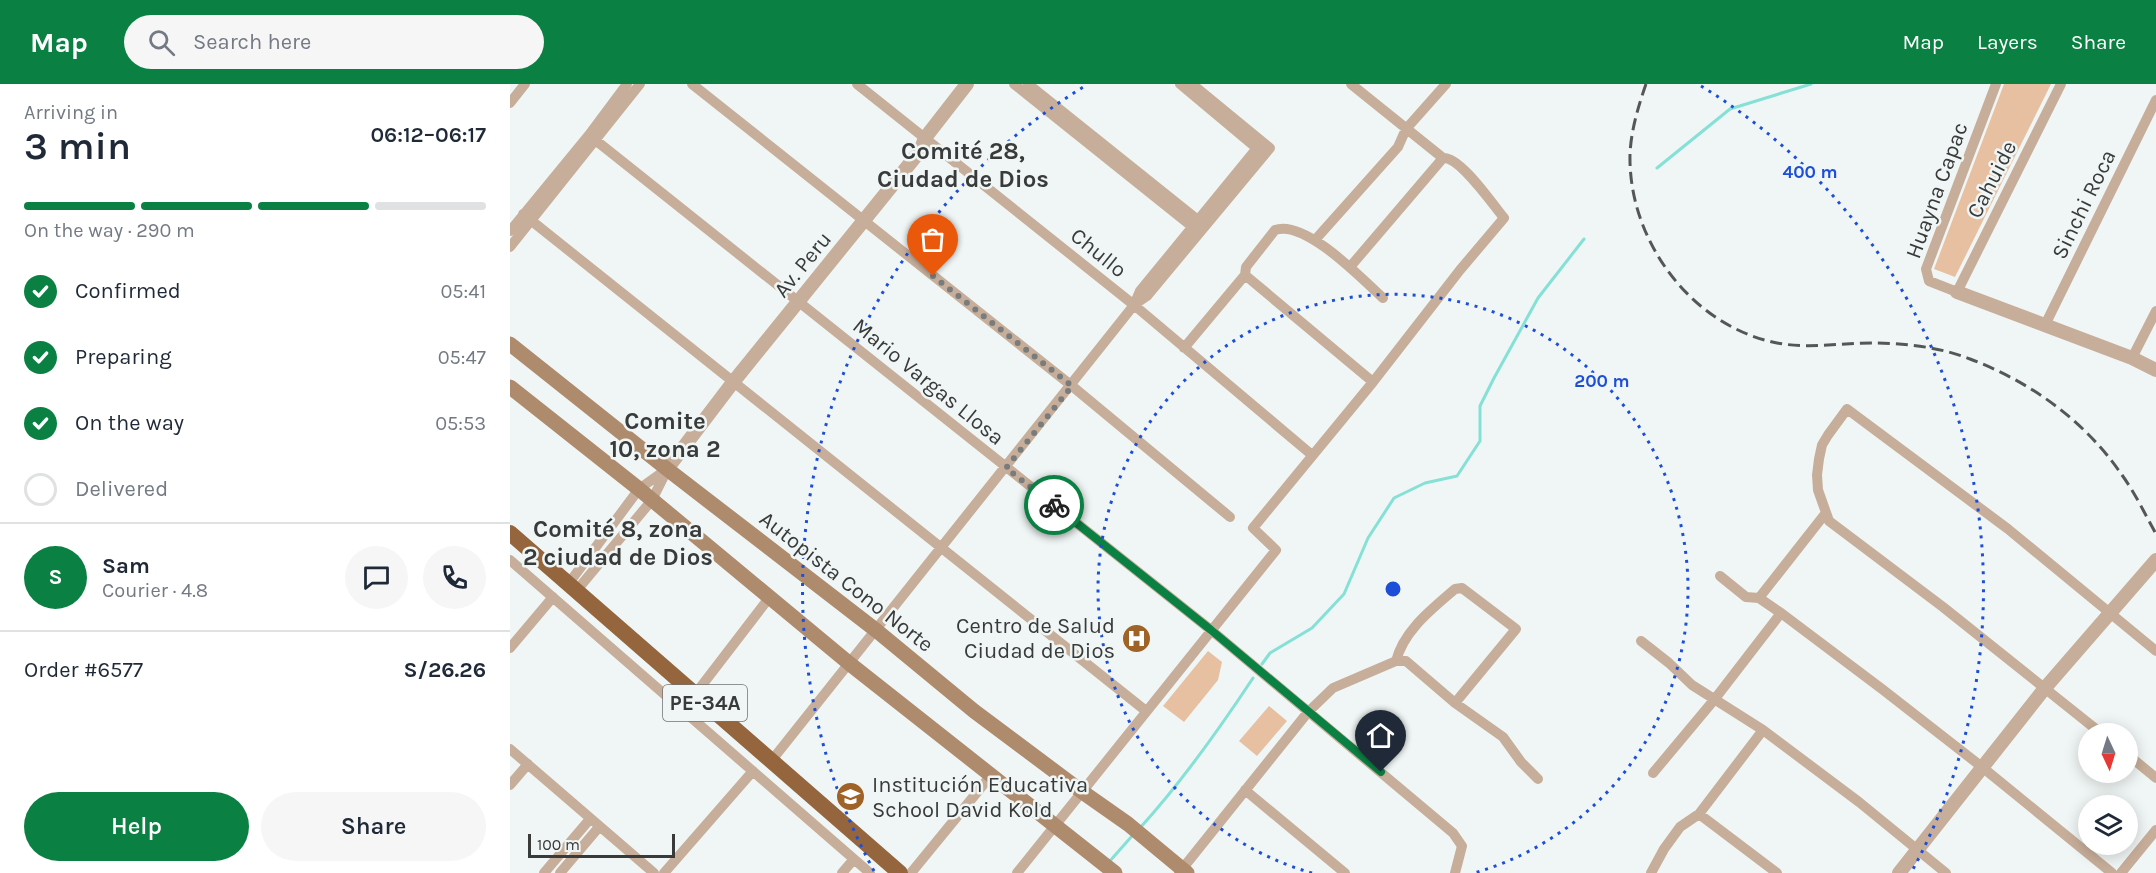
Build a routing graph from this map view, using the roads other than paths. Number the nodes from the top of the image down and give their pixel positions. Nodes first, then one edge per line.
1 (525, 84) edge
2 (627, 84) edge
3 (640, 84) edge
4 (692, 84) edge
5 (857, 84) edge
6 (967, 84) edge
7 (977, 84) edge
8 (1014, 84) edge
9 (1028, 84) edge
10 (1180, 84) edge
11 (1192, 84) edge
12 (1351, 84) edge
13 (1446, 84) edge
14 (1996, 84) edge
15 (2061, 84) edge
16 (2156, 100) edge
17 (510, 104) edge
18 (1406, 129) junction
19 (592, 138) junction
20 (925, 144) junction
21 (1261, 148) junction
22 (1443, 158) junction
23 (527, 217) junction
24 (864, 221) junction
25 (1197, 227) junction
26 (510, 231) edge
27 (1315, 240) junction
28 (510, 247) edge
29 (1350, 267) junction
30 (1245, 275) junction
31 (1957, 292) junction
32 (1383, 298) dead end
33 (799, 302) junction
34 (1134, 305) junction
35 (2156, 311) edge
36 (2045, 325) junction
37 (510, 344) edge
38 (1184, 348) junction
39 (2132, 358) junction
40 (2156, 370) edge
41 (734, 381) junction
42 (1373, 382) junction
43 (1072, 386) junction
44 (510, 387) edge
45 (1312, 455) junction
46 (1006, 468) junction
47 (667, 469) junction
48 (639, 489) junction
49 (652, 500) junction
50 (1825, 514) junction
51 (1230, 517) dead end
52 (510, 533) edge
53 (942, 548) junction
54 (510, 560) edge
55 (2156, 560) edge
56 (1720, 576) dead end
57 (573, 587) junction
58 (553, 597) junction
59 (1759, 597) junction
60 (769, 598) junction
61 (1781, 613) junction
62 (2109, 613) junction
63 (1211, 630) junction
64 (877, 631) junction
65 (1641, 641) dead end
66 (510, 648) edge
67 (2156, 651) edge
68 (1396, 661) junction
69 (850, 664) junction
70 (2045, 688) junction
71 (696, 694) junction
72 (1714, 700) junction
73 (1455, 703) junction
74 (683, 710) junction
75 (1146, 711) junction
76 (1308, 712) junction
77 (2088, 723) edge
78 (1763, 730) junction
79 (510, 748) edge
80 (772, 760) junction
81 (2138, 763) edge
82 (528, 764) junction
83 (1982, 767) junction
84 (753, 771) junction
85 (1653, 773) dead end
86 (992, 774) junction
87 (2156, 778) edge
88 (1538, 779) dead end
89 (510, 785) edge
90 (1245, 790) junction
91 (1081, 791) junction
92 (1699, 814) junction
93 (590, 819) junction
94 (1056, 826) junction
95 (599, 827) junction
96 (2156, 830) edge
97 (1918, 850) junction
98 (854, 859) junction
99 (2124, 869) edge
100 (1183, 872) edge
101 (544, 873) edge
102 (560, 873) edge
103 (654, 873) edge
104 (664, 873) edge
105 (842, 873) edge
106 (870, 873) edge
107 (900, 873) edge
108 (911, 873) edge
109 (1017, 873) edge
110 (1115, 873) edge
111 (1345, 873) edge
112 (1455, 873) edge
113 (1651, 873) edge
114 (1777, 873) edge
115 (1899, 873) edge
116 (1946, 873) edge
117 (2112, 873) edge
118 (2138, 873) edge

1 - 17 street
2 - 19 street
3 - 19 street
4 - 24 street
5 - 20 street, Chullo
6 - 20 street, Av. Peru
7 - 20 street
8 - 25 street
9 - 25 street
10 - 21 street
11 - 21 street
12 - 18 street
13 - 18 street
14 - 31 street, Huayna Capac
15 - 31 street, Cahuide
16 - 36 street, Sinchi Roca
18 - 22 street
18 - 27 street
19 - 23 street
19 - 33 street, Mario Vargas Llosa
20 - 24 street, Av. Peru
20 - 34 street, Chullo
21 - 25 street
22 - 29 street
22 - 42 street
23 - 26 street
23 - 28 street
23 - 41 street
24 - 33 street, Av. Peru
24 - 43 street
25 - 34 street
27 - 29 street
27 - 30 street
29 - 32 street
30 - 38 street
30 - 42 street
31 - 36 street
33 - 41 street, Av. Peru
33 - 46 street, Mario Vargas Llosa
34 - 38 street, Chullo
34 - 43 street
35 - 39 street
36 - 39 street
37 - 47 main road, Autopista Cono Norte
38 - 45 street, Chullo
39 - 40 street
41 - 47 street, Av. Peru
41 - 53 street
42 - 45 street
43 - 46 street
43 - 51 street
44 - 48 main road
45 - 63 street
46 - 53 street
46 - 63 street, Mario Vargas Llosa
47 - 48 street
47 - 49 street
47 - 64 main road, Autopista Cono Norte
48 - 49 main road
48 - 57 street
49 - 57 street
49 - 60 main road
50 - 59 street
50 - 62 street
50 - 70 street
52 - 57 highway, PE-34A
53 - 64 street
53 - 75 street
54 - 58 street
55 - 62 street
56 - 59 street
57 - 71 highway, PE-34A
58 - 66 street
58 - 74 street
59 - 61 street
60 - 69 main road
60 - 71 street
61 - 72 street
61 - 83 street
62 - 67 street
62 - 70 street
63 - 75 street
63 - 76 street, Mario Vargas Llosa
64 - 69 street
64 - 91 main road, Autopista Cono Norte
65 - 72 street
68 - 73 street
68 - 73 street
68 - 76 street
69 - 80 street
69 - 86 main road
70 - 77 street
70 - 83 street
71 - 74 street
71 - 80 highway, PE-34A
72 - 78 street
72 - 85 street
73 - 88 street
74 - 84 street
75 - 91 street
76 - 90 street
76 - 112 street, Mario Vargas Llosa
78 - 92 street
78 - 97 street
79 - 82 street
80 - 107 highway, PE-34A
81 - 87 street
82 - 89 street
82 - 93 street
83 - 97 street
83 - 117 street
84 - 98 street
84 - 104 street
86 - 94 main road
86 - 108 street
90 - 100 street
90 - 111 street
91 - 94 street
91 - 100 main road, Autopista Cono Norte
92 - 113 street
92 - 114 street
93 - 95 street
93 - 101 street
94 - 109 street
94 - 110 main road
95 - 102 street
95 - 103 street
96 - 99 street
97 - 115 street
97 - 116 street
98 - 105 street
98 - 106 street
99 - 118 street

